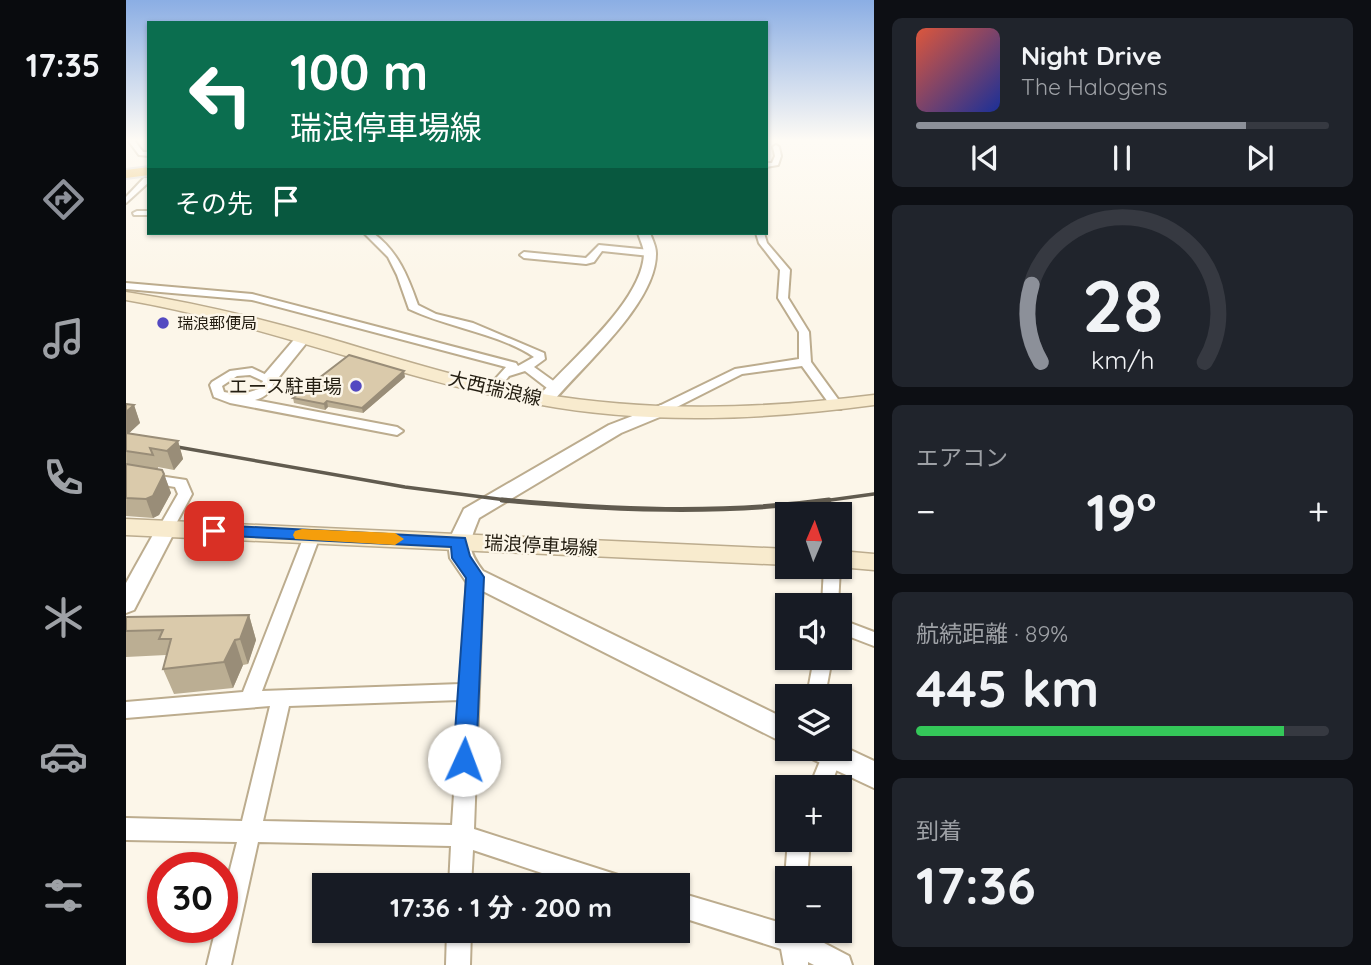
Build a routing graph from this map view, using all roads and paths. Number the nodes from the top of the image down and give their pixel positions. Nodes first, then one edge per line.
1 (140, 185) edge
2 (126, 201) edge
3 (138, 213) dead end
4 (147, 213) edge
5 (377, 235) edge
6 (645, 235) edge
7 (761, 235) edge
8 (650, 253) junction
9 (524, 255) dead end
10 (126, 286) edge
11 (161, 295) junction
12 (126, 296) edge
13 (303, 338) junction
14 (806, 362) junction
15 (527, 368) junction
16 (512, 370) junction
17 (269, 379) junction
18 (493, 389) junction
19 (551, 394) junction
20 (230, 399) junction
21 (874, 400) edge
22 (837, 406) junction
23 (660, 410) junction
24 (397, 431) dead end
25 (126, 475) edge
26 (126, 527) edge
27 (166, 529) junction
28 (312, 536) junction
29 (459, 542) junction
30 (775, 556) edge
31 (852, 560) edge
32 (874, 562) edge
33 (475, 577) junction
34 (126, 604) edge
35 (852, 631) edge
36 (874, 639) edge
37 (468, 692) junction
38 (281, 698) junction
39 (250, 699) junction
40 (126, 710) edge
41 (775, 727) edge
42 (845, 761) edge
43 (874, 775) edge
44 (126, 829) edge
45 (248, 831) junction
46 (461, 836) junction
47 (460, 873) edge
48 (577, 873) edge
49 (690, 908) edge
50 (775, 931) edge
51 (459, 943) edge
52 (792, 943) edge
53 (804, 943) edge
54 (219, 965) edge
55 (458, 965) edge
56 (796, 965) edge
57 (840, 965) edge

1 - 2 street
3 - 4 street
5 - 15 street
6 - 8 street
7 - 14 street
8 - 9 street
8 - 19 street
10 - 11 street
11 - 12 main road, 大西瑞浪線
11 - 13 main road, 大西瑞浪線
11 - 16 street
13 - 17 street
13 - 18 main road, 大西瑞浪線
14 - 22 street
14 - 23 street
15 - 16 street
15 - 19 street
16 - 18 street
17 - 20 street
17 - 20 street
18 - 19 main road, 大西瑞浪線
19 - 23 main road, 大西瑞浪線
20 - 24 street
21 - 22 main road, 大西瑞浪線
22 - 23 main road, 大西瑞浪線
23 - 29 street
25 - 27 street
26 - 27 main road, 瑞浪停車場線
27 - 28 main road, 瑞浪停車場線
27 - 34 street
28 - 29 main road, 瑞浪停車場線
28 - 39 street
29 - 30 main road, 瑞浪停車場線
29 - 33 street
31 - 32 main road
33 - 37 street
33 - 41 street
35 - 36 street
37 - 38 street
37 - 46 street
38 - 39 street
38 - 45 street
39 - 40 street
42 - 43 street
44 - 45 street
45 - 46 street
45 - 54 street
46 - 47 street
46 - 48 street
49 - 50 street
51 - 55 street
52 - 56 street
53 - 57 street

